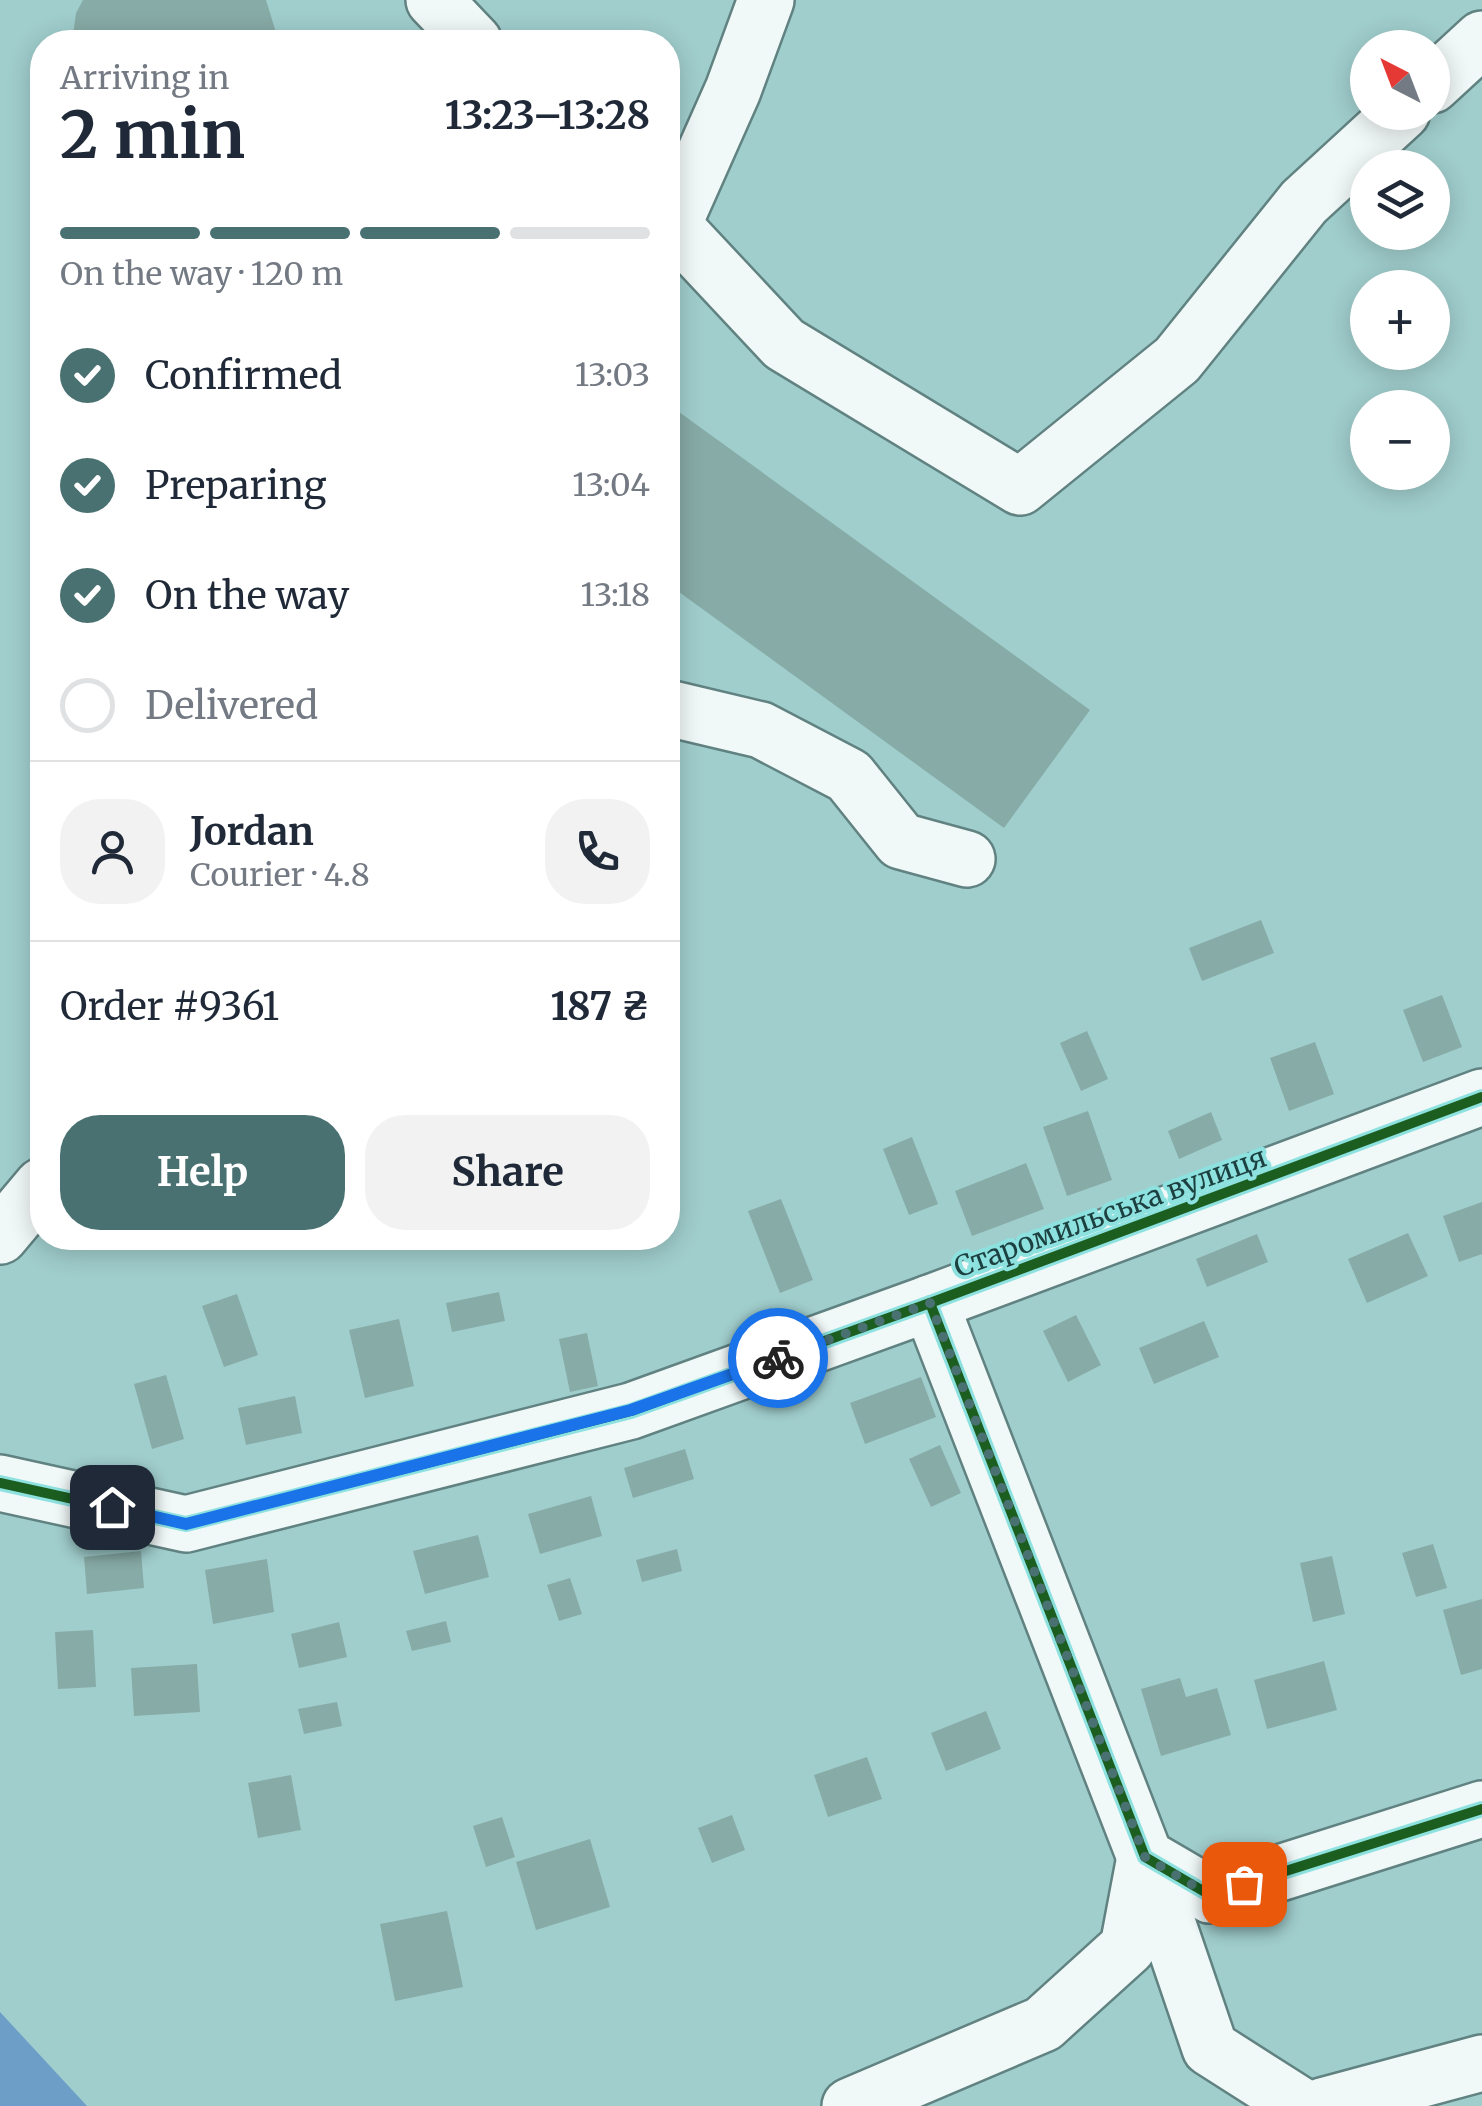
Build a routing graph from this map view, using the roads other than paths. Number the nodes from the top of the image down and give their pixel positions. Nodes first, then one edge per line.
1 (434, 0) edge
2 (766, 0) edge
3 (463, 30) edge
4 (1482, 40) edge
5 (1450, 68) edge
6 (1382, 130) edge
7 (680, 200) edge
8 (680, 235) edge
9 (680, 711) edge
10 (967, 859) dead end
11 (1482, 1097) edge
12 (30, 1200) edge
13 (0, 1236) edge
14 (930, 1303) junction
15 (0, 1483) edge
16 (1482, 1809) edge
17 (1145, 1857) junction
18 (1482, 2062) edge
19 (850, 2106) edge
20 (1301, 2106) edge
21 (1322, 2106) edge

1 - 3 street
2 - 7 street
4 - 5 street
6 - 8 street
9 - 10 street
11 - 14 street, Старомильська вулиця
12 - 13 street
14 - 15 street, Старомильська вулиця
14 - 17 street
16 - 17 street
17 - 19 street
17 - 20 street
18 - 21 street

